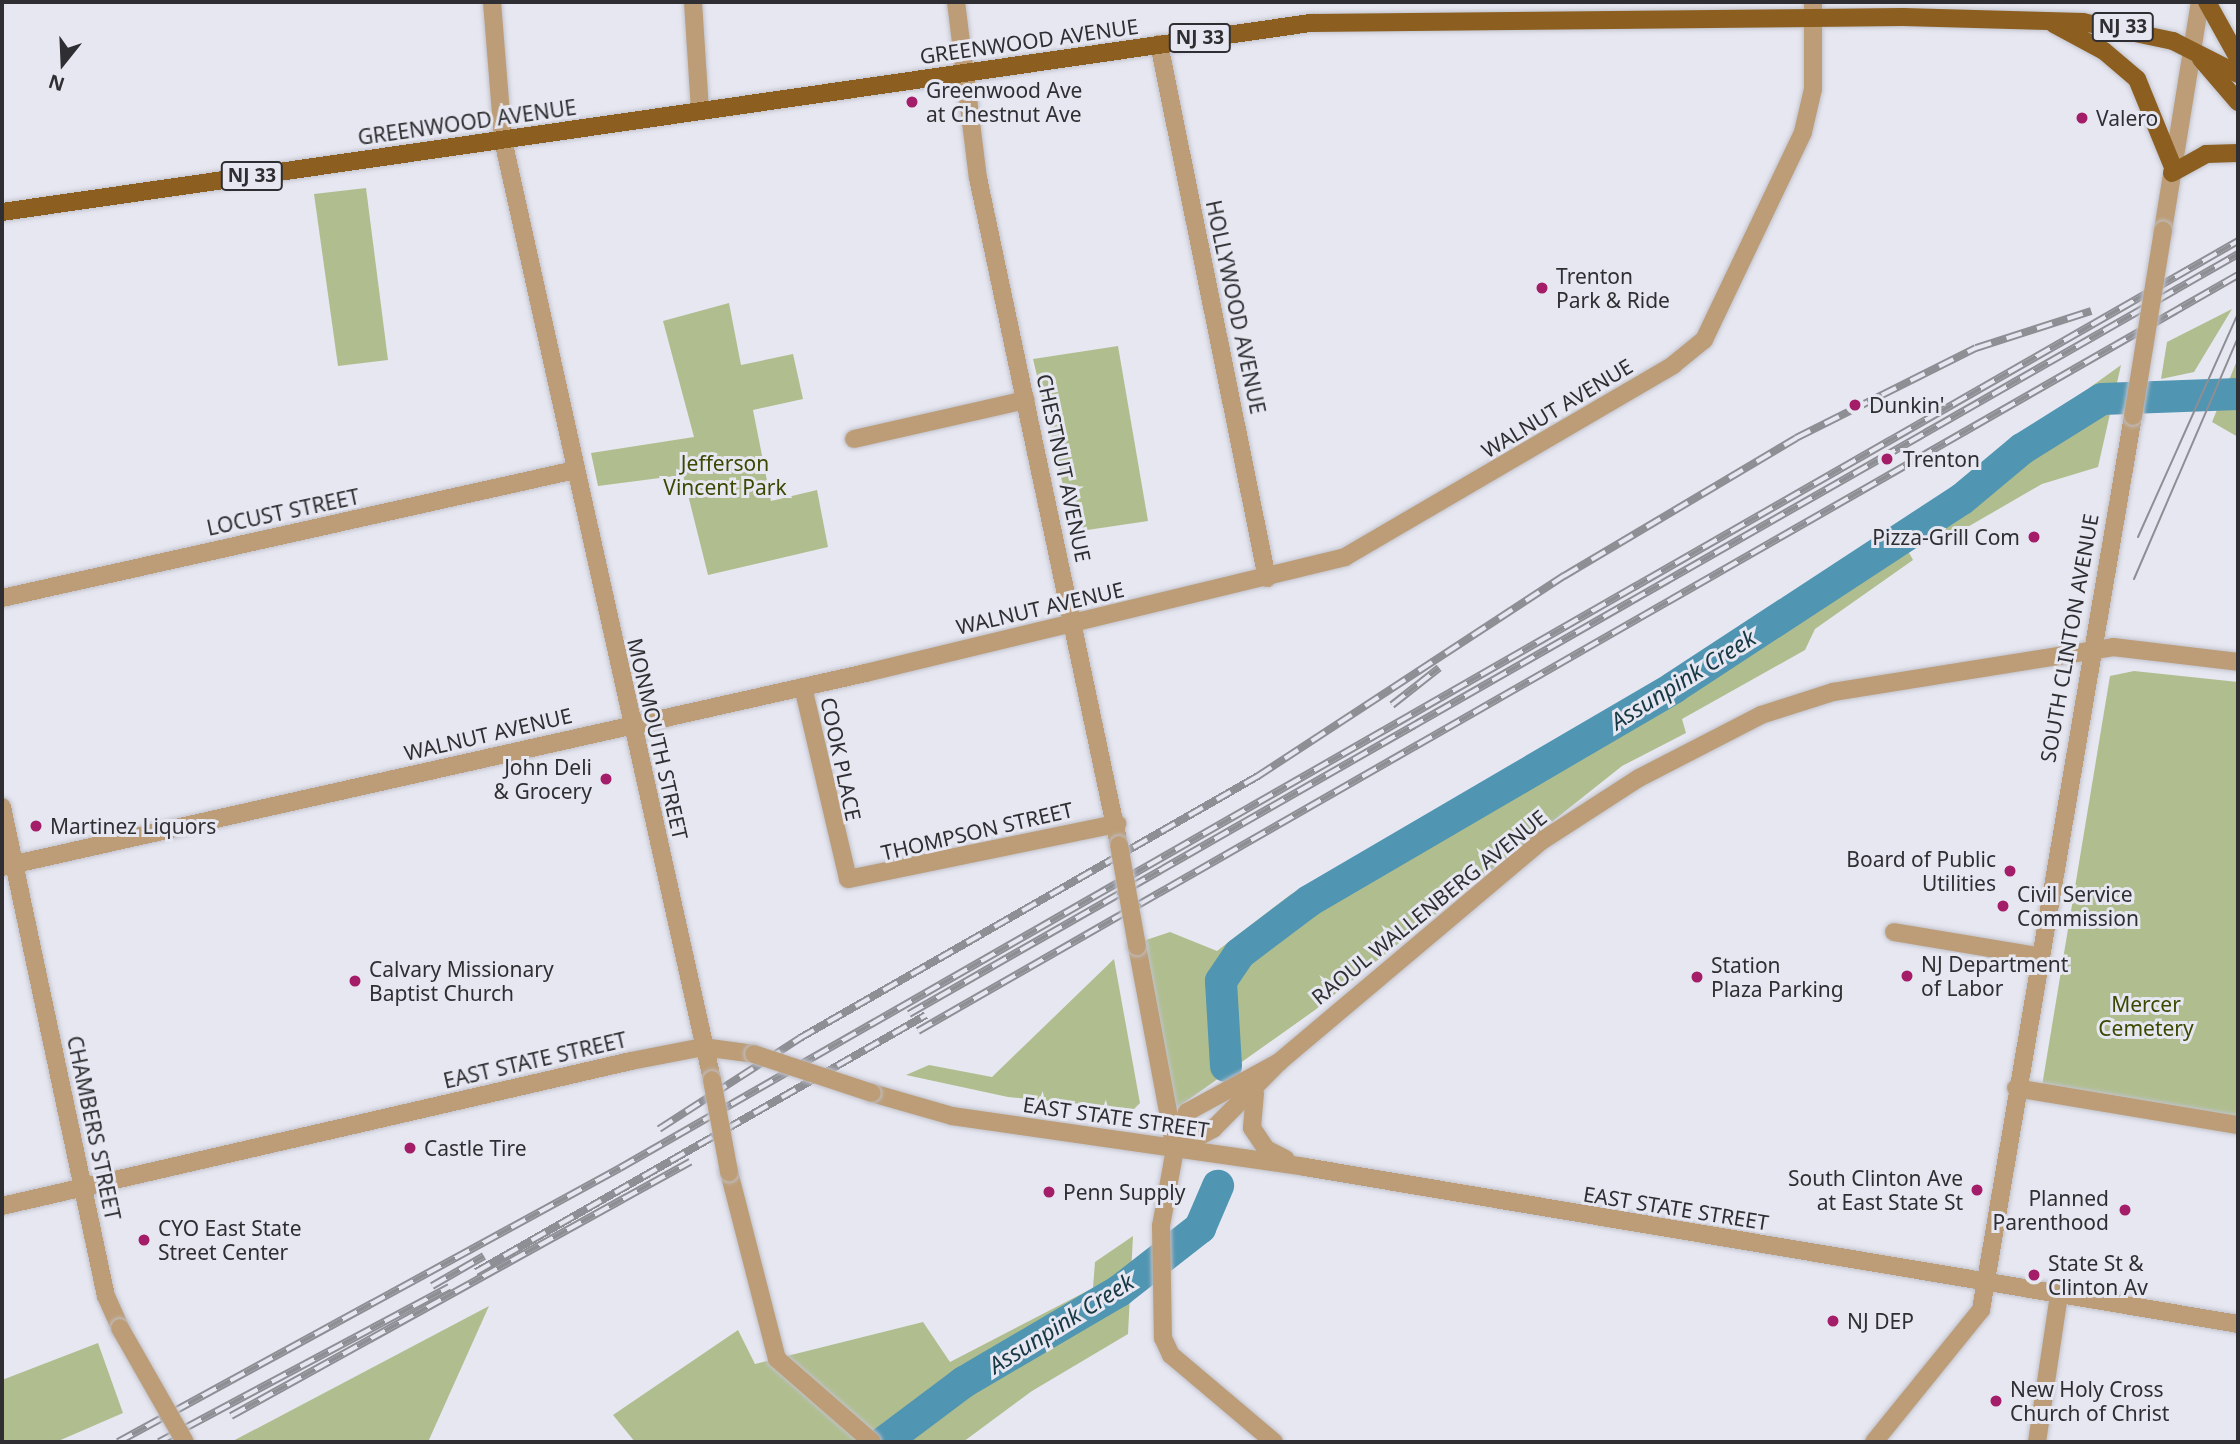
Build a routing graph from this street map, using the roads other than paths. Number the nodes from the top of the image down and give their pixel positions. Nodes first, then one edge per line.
1 (492, 2) edge
2 (693, 2) edge
3 (956, 2) edge
4 (1813, 2) edge
5 (2200, 2) edge
6 (2207, 2) edge
7 (1812, 22) junction
8 (2051, 22) junction
9 (1159, 44) junction
10 (2192, 49) junction
11 (2238, 58) edge
12 (2238, 74) edge
13 (961, 75) junction
14 (2238, 102) edge
15 (700, 111) junction
16 (503, 140) junction
17 (2238, 153) edge
18 (2173, 170) junction
19 (2, 212) edge
20 (1027, 400) junction
21 (854, 439) dead end
22 (575, 470) junction
23 (1267, 578) junction
24 (2, 598) edge
25 (1072, 624) junction
26 (2090, 649) junction
27 (2238, 662) edge
28 (803, 688) junction
29 (632, 724) junction
30 (2, 807) edge
31 (1116, 824) junction
32 (8, 866) edge
33 (848, 879) joint
34 (1894, 932) dead end
35 (2038, 956) junction
36 (703, 1047) junction
37 (1279, 1062) junction
38 (2015, 1088) junction
39 (1256, 1093) junction
40 (2238, 1125) edge
41 (1175, 1149) junction
42 (1305, 1167) junction
43 (82, 1185) junction
44 (2, 1206) edge
45 (1985, 1282) junction
46 (2059, 1296) junction
47 (2238, 1324) edge
48 (185, 1442) edge
49 (872, 1442) edge
50 (1275, 1442) edge
51 (1874, 1442) edge
52 (2037, 1442) edge

1 - 16 street, MONMOUTH STREET
2 - 15 street
3 - 13 street, CHESTNUT AVENUE
4 - 7 street, WALNUT AVENUE
5 - 10 street, SOUTH CLINTON AVENUE
6 - 11 main road
7 - 8 main road, GREENWOOD AVENUE / NJ 33
7 - 9 main road, GREENWOOD AVENUE / NJ 33
7 - 23 street, WALNUT AVENUE
8 - 10 main road, GREENWOOD AVENUE / NJ 33
8 - 18 main road
9 - 13 main road, GREENWOOD AVENUE / NJ 33
9 - 23 street, HOLLYWOOD AVENUE
10 - 12 main road, NJ 33
10 - 14 main road
10 - 18 street, SOUTH CLINTON AVENUE
13 - 15 main road, GREENWOOD AVENUE / NJ 33
13 - 20 street, CHESTNUT AVENUE
15 - 16 main road, GREENWOOD AVENUE / NJ 33
16 - 19 main road, GREENWOOD AVENUE / NJ 33
16 - 22 street, MONMOUTH STREET
17 - 18 main road
18 - 26 street, SOUTH CLINTON AVENUE, bridge
20 - 21 street
20 - 25 street, CHESTNUT AVENUE
22 - 24 street, LOCUST STREET
22 - 29 street, MONMOUTH STREET
23 - 25 street, WALNUT AVENUE
25 - 28 street, WALNUT AVENUE
25 - 31 street, CHESTNUT AVENUE
26 - 27 street, RAOUL WALLENBERG AVENUE
26 - 35 street, SOUTH CLINTON AVENUE
26 - 37 street, RAOUL WALLENBERG AVENUE
28 - 29 street, WALNUT AVENUE
28 - 33 street, COOK PLACE
29 - 32 street, WALNUT AVENUE
29 - 36 street, MONMOUTH STREET
30 - 32 street, CHAMBERS STREET
31 - 33 street, THOMPSON STREET
31 - 41 street, CHESTNUT AVENUE, bridge
32 - 43 street, CHAMBERS STREET
34 - 35 street
35 - 38 street, SOUTH CLINTON AVENUE
36 - 41 street, EAST STATE STREET, bridge
36 - 43 street, EAST STATE STREET
36 - 49 street, MONMOUTH STREET, bridge
37 - 39 street, RAOUL WALLENBERG AVENUE
37 - 41 street, RAOUL WALLENBERG AVENUE
38 - 40 street
38 - 45 street, SOUTH CLINTON AVENUE
39 - 41 street, RAOUL WALLENBERG AVENUE
39 - 42 street
41 - 42 street, EAST STATE STREET
41 - 50 street
42 - 45 street, EAST STATE STREET
43 - 44 street, EAST STATE STREET
43 - 48 street, CHAMBERS STREET, bridge
45 - 46 street, EAST STATE STREET
45 - 51 street, SOUTH CLINTON AVENUE
46 - 47 street, EAST STATE STREET
46 - 52 street

